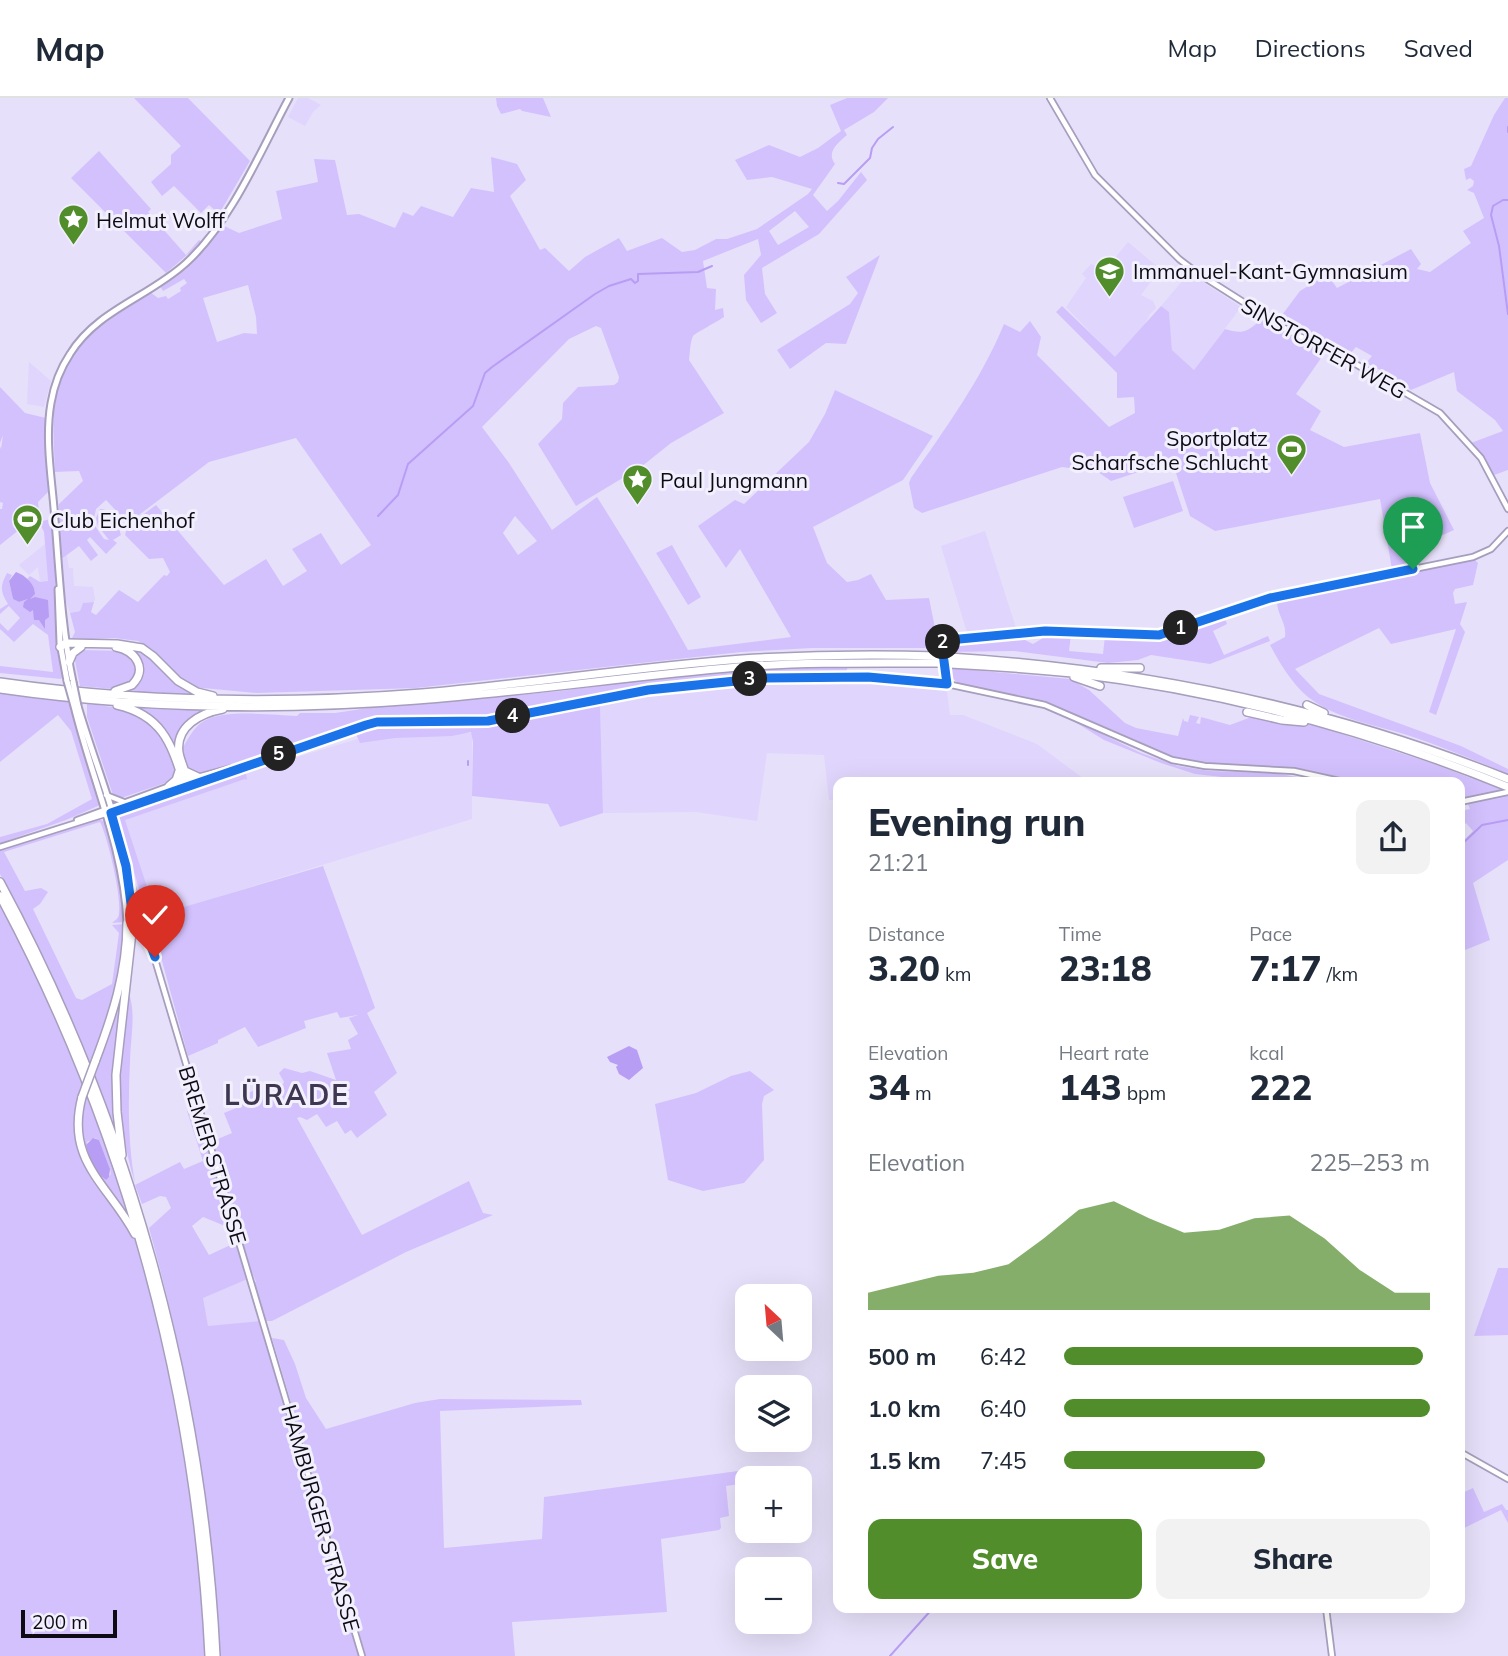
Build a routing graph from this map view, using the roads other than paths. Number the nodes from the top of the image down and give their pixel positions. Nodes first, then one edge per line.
1 (289, 98) edge
2 (1050, 98) edge
3 (1508, 509) edge
4 (1508, 531) edge
5 (64, 646) junction
6 (81, 647) junction
7 (938, 660) junction
8 (949, 660) junction
9 (69, 662) junction
10 (1080, 668) junction
11 (1140, 668) dead end
12 (1056, 672) junction
13 (0, 682) edge
14 (70, 682) junction
15 (947, 684) junction
16 (1100, 686) dead end
17 (0, 689) edge
18 (96, 696) junction
19 (231, 700) junction
20 (1307, 705) dead end
21 (76, 706) junction
22 (244, 706) junction
23 (1247, 712) dead end
24 (1340, 721) junction
25 (1329, 725) junction
26 (245, 766) junction
27 (182, 771) junction
28 (1482, 773) junction
29 (198, 777) junction
30 (1321, 777) edge
31 (1508, 779) edge
32 (186, 783) junction
33 (169, 786) junction
34 (1508, 790) edge
35 (105, 795) junction
36 (1465, 801) edge
37 (125, 802) junction
38 (107, 811) junction
39 (0, 848) edge
40 (0, 882) edge
41 (0, 896) edge
42 (131, 922) junction
43 (145, 929) junction
44 (132, 933) junction
45 (122, 1163) junction
46 (143, 1251) junction
47 (281, 1379) joint
48 (1465, 1455) edge
49 (1508, 1479) edge
50 (1327, 1613) edge
51 (209, 1656) edge
52 (216, 1656) edge
53 (362, 1656) edge
54 (1332, 1656) edge

1 - 5 main road
2 - 3 main road, SINSTORFER WEG
4 - 15 main road
5 - 6 highway
5 - 9 main road
5 - 14 main road
5 - 19 highway
6 - 9 highway
6 - 18 highway
7 - 8 highway, bridge
7 - 19 highway
7 - 22 highway
8 - 10 highway
8 - 12 highway
9 - 14 main road
10 - 11 highway
10 - 24 highway
12 - 16 highway
12 - 25 highway
13 - 18 highway
14 - 21 main road, bridge
15 - 26 main road
15 - 30 main road
17 - 18 highway
18 - 19 highway
18 - 22 highway
18 - 27 highway
20 - 24 highway
21 - 35 main road
21 - 38 main road
22 - 27 highway
23 - 25 highway
24 - 28 highway
25 - 28 highway
26 - 29 main road
26 - 32 main road
27 - 29 highway
27 - 32 highway
27 - 33 highway
28 - 31 highway
28 - 34 highway
29 - 32 main road
32 - 33 main road
32 - 38 main road
33 - 37 main road
34 - 36 main road
35 - 37 main road
35 - 38 main road
37 - 38 main road
38 - 39 main road
38 - 42 main road
40 - 45 highway
41 - 46 highway
42 - 43 main road
42 - 44 highway
42 - 46 highway, bridge
43 - 44 main road
43 - 47 main road, BREMER STRASSE
44 - 45 highway
45 - 52 highway
46 - 51 highway
47 - 53 main road, HAMBURGER STRASSE
48 - 49 main road
50 - 54 main road

